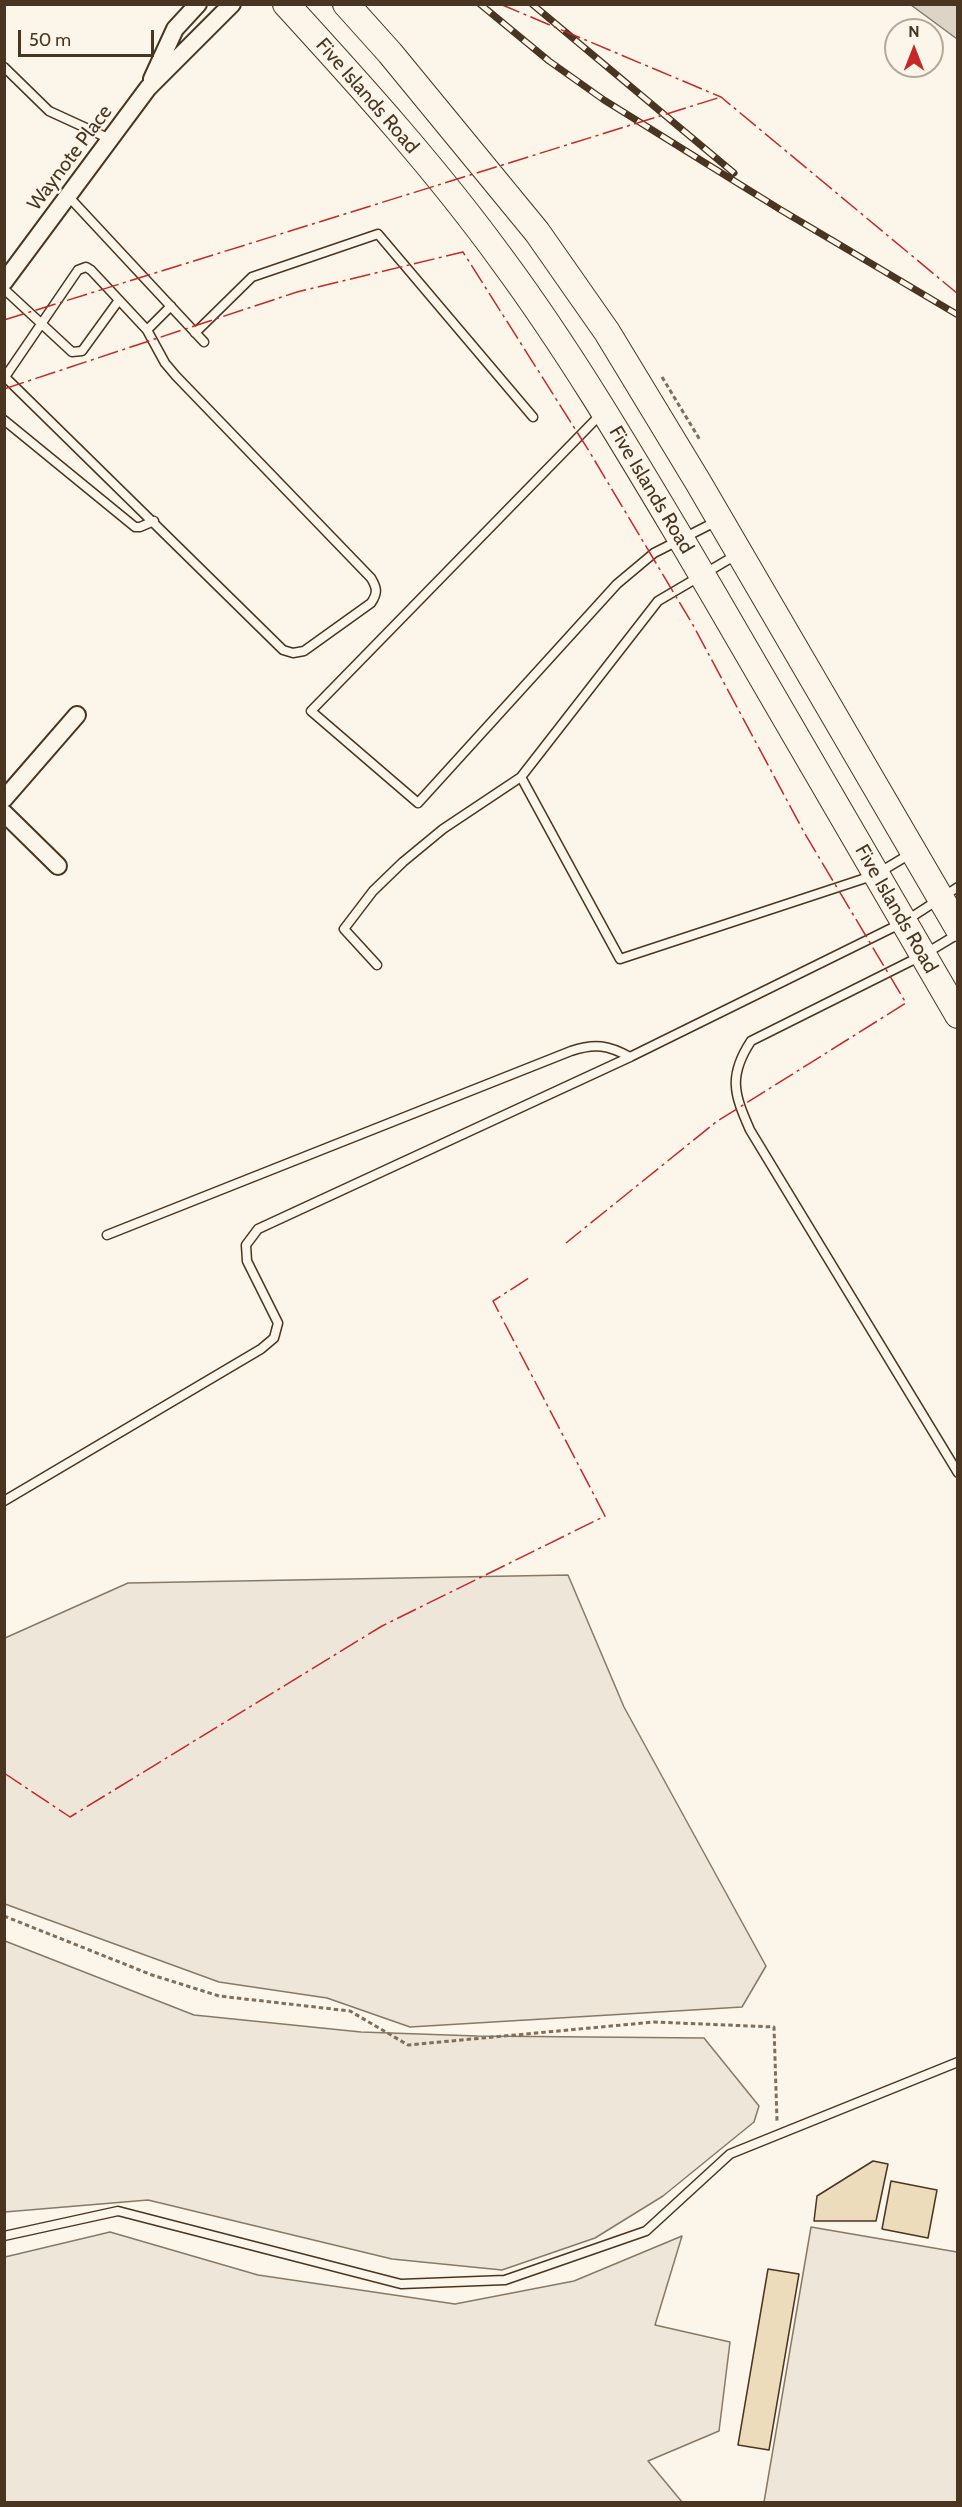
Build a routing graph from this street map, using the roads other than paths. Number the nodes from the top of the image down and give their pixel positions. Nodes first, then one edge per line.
1 (198, 4) edge
2 (232, 4) edge
3 (286, 4) edge
4 (346, 4) edge
5 (4, 67) edge
6 (148, 88) junction
7 (110, 140) junction
8 (68, 196) junction
9 (4, 282) edge
10 (4, 289) edge
11 (119, 300) junction
12 (171, 306) junction
13 (42, 324) junction
14 (147, 330) junction
15 (195, 333) junction
16 (204, 342) dead end
17 (5, 377) edge
18 (603, 411) junction
19 (533, 417) dead end
20 (4, 420) edge
21 (719, 520) junction
22 (154, 521) junction
23 (681, 540) junction
24 (740, 553) junction
25 (702, 574) junction
26 (77, 716) dead end
27 (521, 777) junction
28 (4, 799) edge
29 (4, 813) edge
30 (914, 852) junction
31 (58, 866) dead end
32 (875, 875) junction
33 (949, 894) edge
34 (904, 922) junction
35 (957, 928) edge
36 (957, 934) edge
37 (922, 955) junction
38 (377, 965) dead end
39 (957, 1015) edge
40 (630, 1057) junction
41 (107, 1235) dead end
42 (957, 1473) edge
43 (5, 1500) edge
44 (957, 2062) edge
45 (4, 2236) edge

1 - 6 street, Waynote Place
2 - 6 street, Waynote Place
3 - 18 main road, Five Islands Road
4 - 21 main road
5 - 7 lane
6 - 7 street, Waynote Place
7 - 8 street, Waynote Place
8 - 9 street, Waynote Place
8 - 12 lane
10 - 13 lane
11 - 13 lane
11 - 13 lane
11 - 14 lane
12 - 14 lane
12 - 15 lane
13 - 17 lane
14 - 22 lane
15 - 16 lane
15 - 19 lane
17 - 22 lane
18 - 23 main road, Five Islands Road
18 - 23 lane
20 - 22 lane
21 - 23 lane
21 - 24 main road
23 - 25 main road, Five Islands Road
24 - 25 lane
24 - 30 main road
25 - 27 lane
25 - 32 main road, Five Islands Road
26 - 28 street
27 - 32 lane
27 - 38 lane
29 - 31 street
30 - 32 lane
30 - 33 main road
32 - 34 main road, Five Islands Road
33 - 34 lane
33 - 35 main road
34 - 37 main road, Five Islands Road
34 - 40 lane
36 - 37 lane
37 - 39 main road, Five Islands Road
37 - 42 lane
40 - 41 lane
40 - 43 lane
44 - 45 lane

